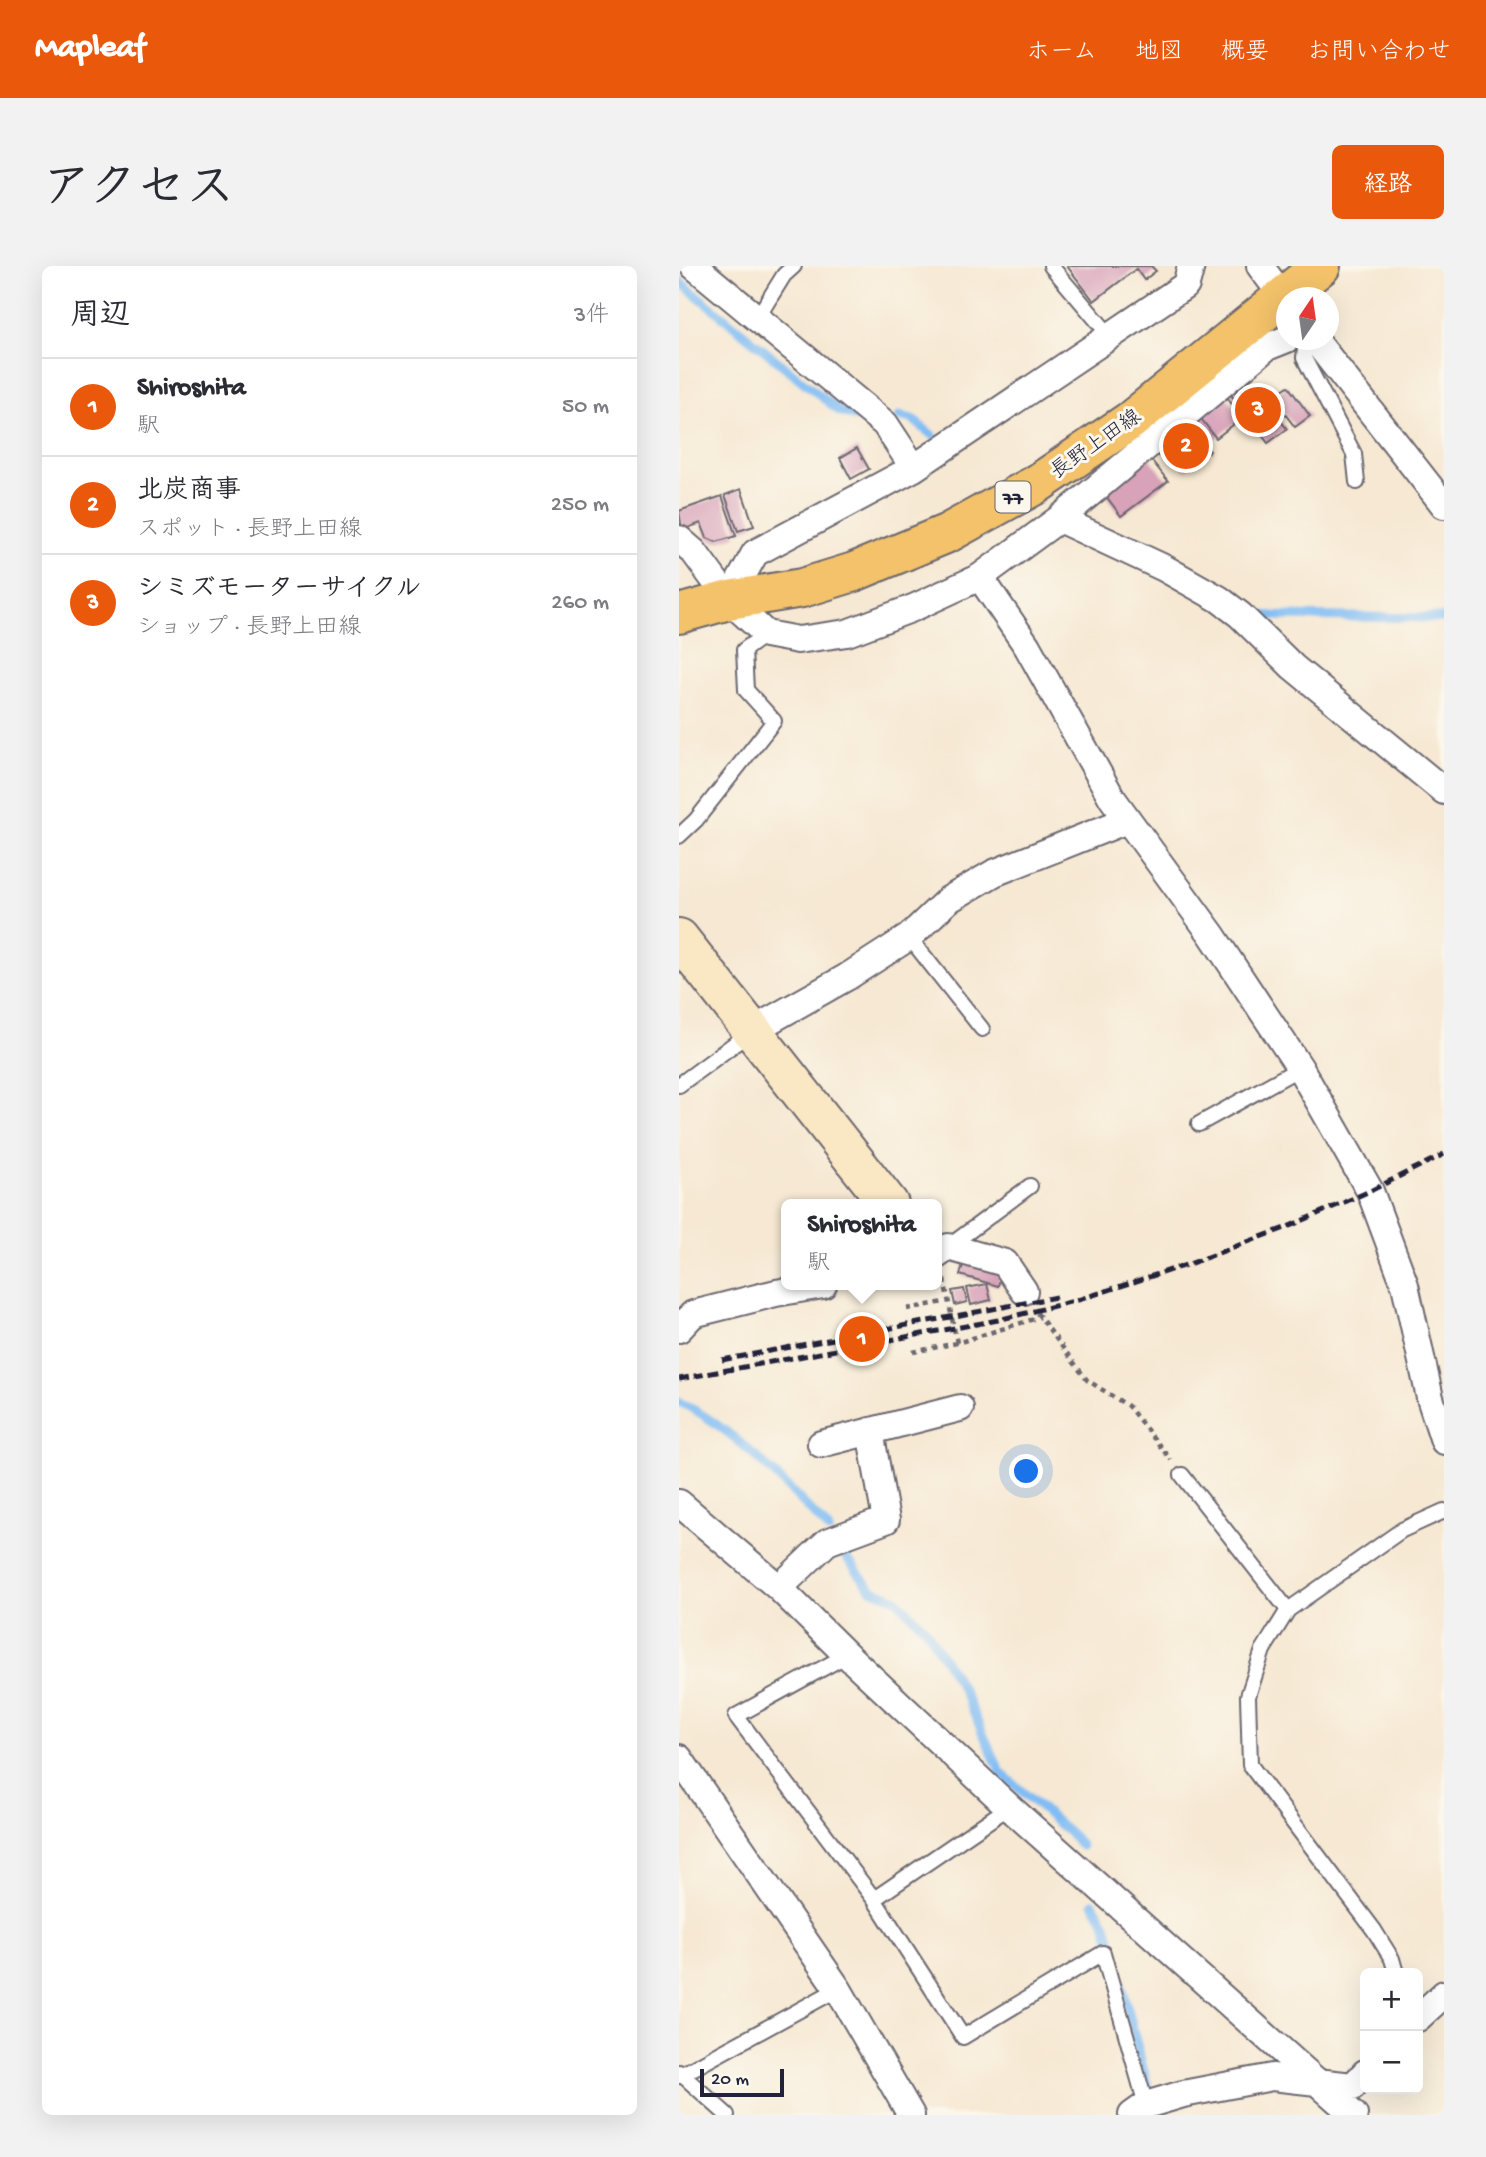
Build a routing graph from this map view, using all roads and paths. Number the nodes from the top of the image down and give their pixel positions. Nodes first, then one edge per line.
1 (694, 266) edge
2 (795, 266) edge
3 (1051, 266) edge
4 (1191, 266) edge
5 (1260, 266) edge
6 (1295, 287) edge
7 (1276, 305) edge
8 (756, 320) junction
9 (1110, 336) junction
10 (1276, 343) edge
11 (1305, 350) edge
12 (1323, 350) edge
13 (914, 468) junction
14 (1357, 482) dead end
15 (1444, 505) edge
16 (1059, 519) junction
17 (679, 539) edge
18 (980, 578) junction
19 (729, 600) junction
20 (679, 614) edge
21 (766, 634) junction
22 (1444, 791) edge
23 (1128, 820) junction
24 (679, 836) edge
25 (908, 937) junction
26 (679, 938) edge
27 (982, 1029) dead end
28 (753, 1030) junction
29 (1300, 1068) junction
30 (679, 1085) edge
31 (1199, 1125) dead end
32 (1030, 1186) dead end
33 (885, 1199) edge
34 (942, 1258) edge
35 (794, 1290) edge
36 (1024, 1291) dead end
37 (949, 1301) junction
38 (907, 1309) dead end
39 (679, 1329) edge
40 (957, 1343) junction
41 (913, 1352) dead end
42 (960, 1408) dead end
43 (870, 1432) junction
44 (1444, 1441) edge
45 (821, 1444) dead end
46 (1182, 1475) joint
47 (679, 1503) edge
48 (1444, 1511) edge
49 (779, 1588) junction
50 (1288, 1610) junction
51 (847, 1655) junction
52 (679, 1758) edge
53 (1009, 1807) junction
54 (874, 1899) junction
55 (1395, 1968) edge
56 (838, 1989) junction
57 (1444, 1994) edge
58 (1423, 2013) edge
59 (680, 2074) edge
60 (1360, 2078) edge
61 (1318, 2083) junction
62 (1139, 2110) edge
63 (727, 2115) edge
64 (911, 2115) edge
65 (1354, 2115) edge

1 - 8 street
2 - 8 lane
3 - 9 lane
4 - 9 street
5 - 6 street
7 - 19 main road, 長野上田線 / 77
8 - 13 street
9 - 13 street
10 - 16 street
11 - 14 lane
12 - 15 street
13 - 19 street
16 - 18 street
16 - 22 street
17 - 19 street
18 - 21 street
18 - 23 street
19 - 20 main road, 長野上田線 / 77
19 - 21 street
21 - 24 lane
23 - 25 street
23 - 29 street
25 - 27 lane
25 - 28 street
26 - 28 street
28 - 30 lane
28 - 33 street
29 - 31 lane
29 - 44 street
32 - 34 lane
34 - 36 street
34 - 37 path
35 - 39 street
37 - 38 path
37 - 40 path
40 - 41 path
40 - 46 path
42 - 43 street
43 - 45 street
43 - 49 street
46 - 50 lane
47 - 49 street
48 - 50 lane
49 - 51 street
50 - 55 lane
51 - 53 street
51 - 54 lane
52 - 56 street
53 - 54 lane
53 - 61 street
54 - 62 lane
56 - 59 lane
56 - 64 street
57 - 58 street
59 - 63 lane
60 - 61 street
61 - 62 street
61 - 65 street

